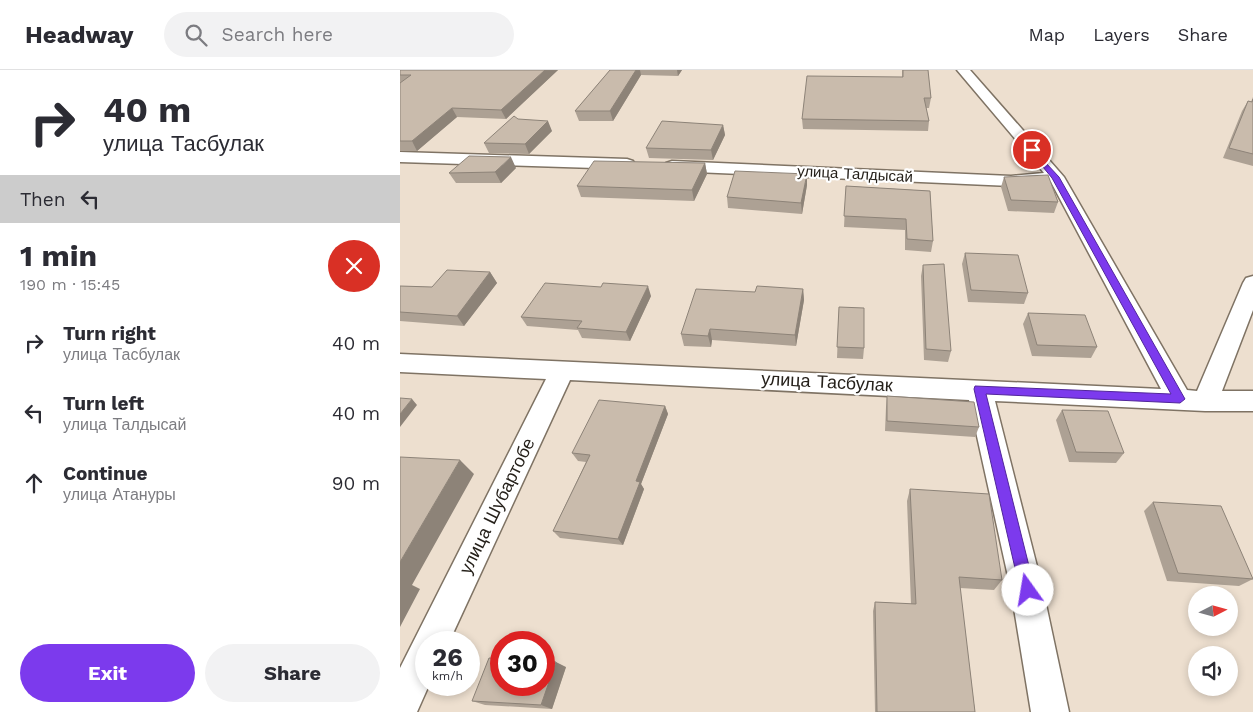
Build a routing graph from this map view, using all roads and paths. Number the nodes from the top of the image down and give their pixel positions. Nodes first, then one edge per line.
1 (963, 70) edge
2 (400, 157) edge
3 (1056, 177) junction
4 (1253, 283) edge
5 (400, 363) edge
6 (563, 370) junction
7 (979, 389) junction
8 (1180, 399) junction
9 (1205, 401) junction
10 (1253, 401) edge
11 (436, 631) edge
12 (415, 676) edge
13 (400, 707) edge
14 (1050, 712) edge

1 - 3 street
2 - 3 street, улица Талдысай
3 - 8 street
4 - 9 street
5 - 6 street, улица Тасбулак
6 - 7 street, улица Тасбулак
6 - 11 street, улица Шубартобе
7 - 8 street, улица Тасбулак
7 - 14 street
8 - 9 street, улица Тасбулак
9 - 10 street, улица Тасбулак
12 - 13 street

